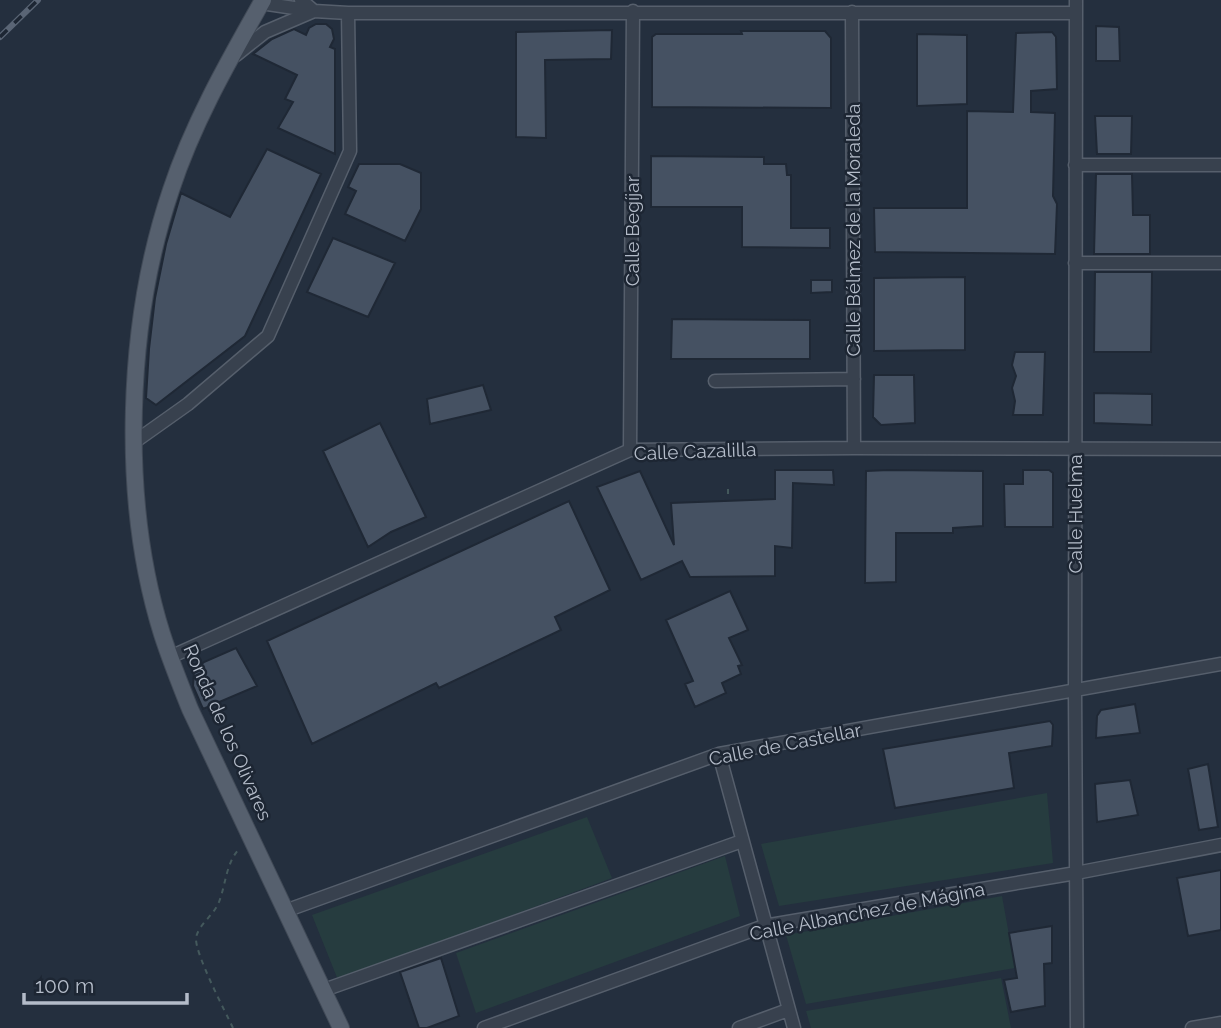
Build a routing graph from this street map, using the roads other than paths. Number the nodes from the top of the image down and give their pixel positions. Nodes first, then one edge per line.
1 (301, 0) edge
2 (262, 1) edge
3 (1076, 7) edge
4 (314, 11) junction
5 (633, 12) junction
6 (852, 12) junction
7 (348, 13) junction
8 (226, 65) junction
9 (1075, 165) junction
10 (1221, 165) edge
11 (1075, 263) junction
12 (1221, 263) edge
13 (854, 379) junction
14 (715, 381) dead end
15 (133, 443) junction
16 (854, 448) junction
17 (1076, 448) junction
18 (1221, 449) edge
19 (630, 450) junction
20 (170, 657) junction
21 (1221, 664) edge
22 (1075, 691) junction
23 (719, 754) junction
24 (742, 841) junction
25 (1221, 845) edge
26 (1076, 873) junction
27 (285, 911) junction
28 (764, 926) junction
29 (324, 990) junction
30 (788, 1010) junction
31 (1221, 1023) edge
32 (341, 1028) edge
33 (484, 1028) edge
34 (739, 1028) edge
35 (794, 1028) edge
36 (1077, 1028) edge
37 (1192, 1028) edge

1 - 4 street
2 - 4 street
2 - 8 main road, Ronda de los Olivares
3 - 6 street
3 - 9 street, Calle Huelma
4 - 7 street
4 - 8 street
5 - 6 street
5 - 7 street
5 - 19 street, Calle Begíjar
6 - 13 street, Calle Bélmez de la Moraleda
7 - 15 street
8 - 15 main road, Ronda de los Olivares
9 - 10 street
9 - 11 street, Calle Huelma
11 - 12 street
11 - 17 street, Calle Huelma
13 - 14 street
13 - 16 street, Calle Bélmez de la Moraleda
15 - 20 main road, Ronda de los Olivares
16 - 17 street, Calle Cazalilla
16 - 19 street, Calle Cazalilla
17 - 18 street, Calle Cazalilla
17 - 22 street, Calle Huelma
19 - 20 street, Calle Cazalilla
20 - 27 main road, Ronda de los Olivares
21 - 22 street, Calle de Castellar
22 - 23 street, Calle de Castellar
22 - 26 street, Calle Huelma
23 - 24 street
23 - 27 street, Calle de Castellar
24 - 28 street
24 - 29 street
25 - 26 street, Calle Albanchez de Mágina
26 - 28 street, Calle Albanchez de Mágina
26 - 36 street, Calle Huelma
27 - 29 main road, Ronda de los Olivares
28 - 30 street
28 - 33 street, Calle Albanchez de Mágina
29 - 32 main road, Ronda de los Olivares
30 - 34 street
30 - 35 street
31 - 37 street

